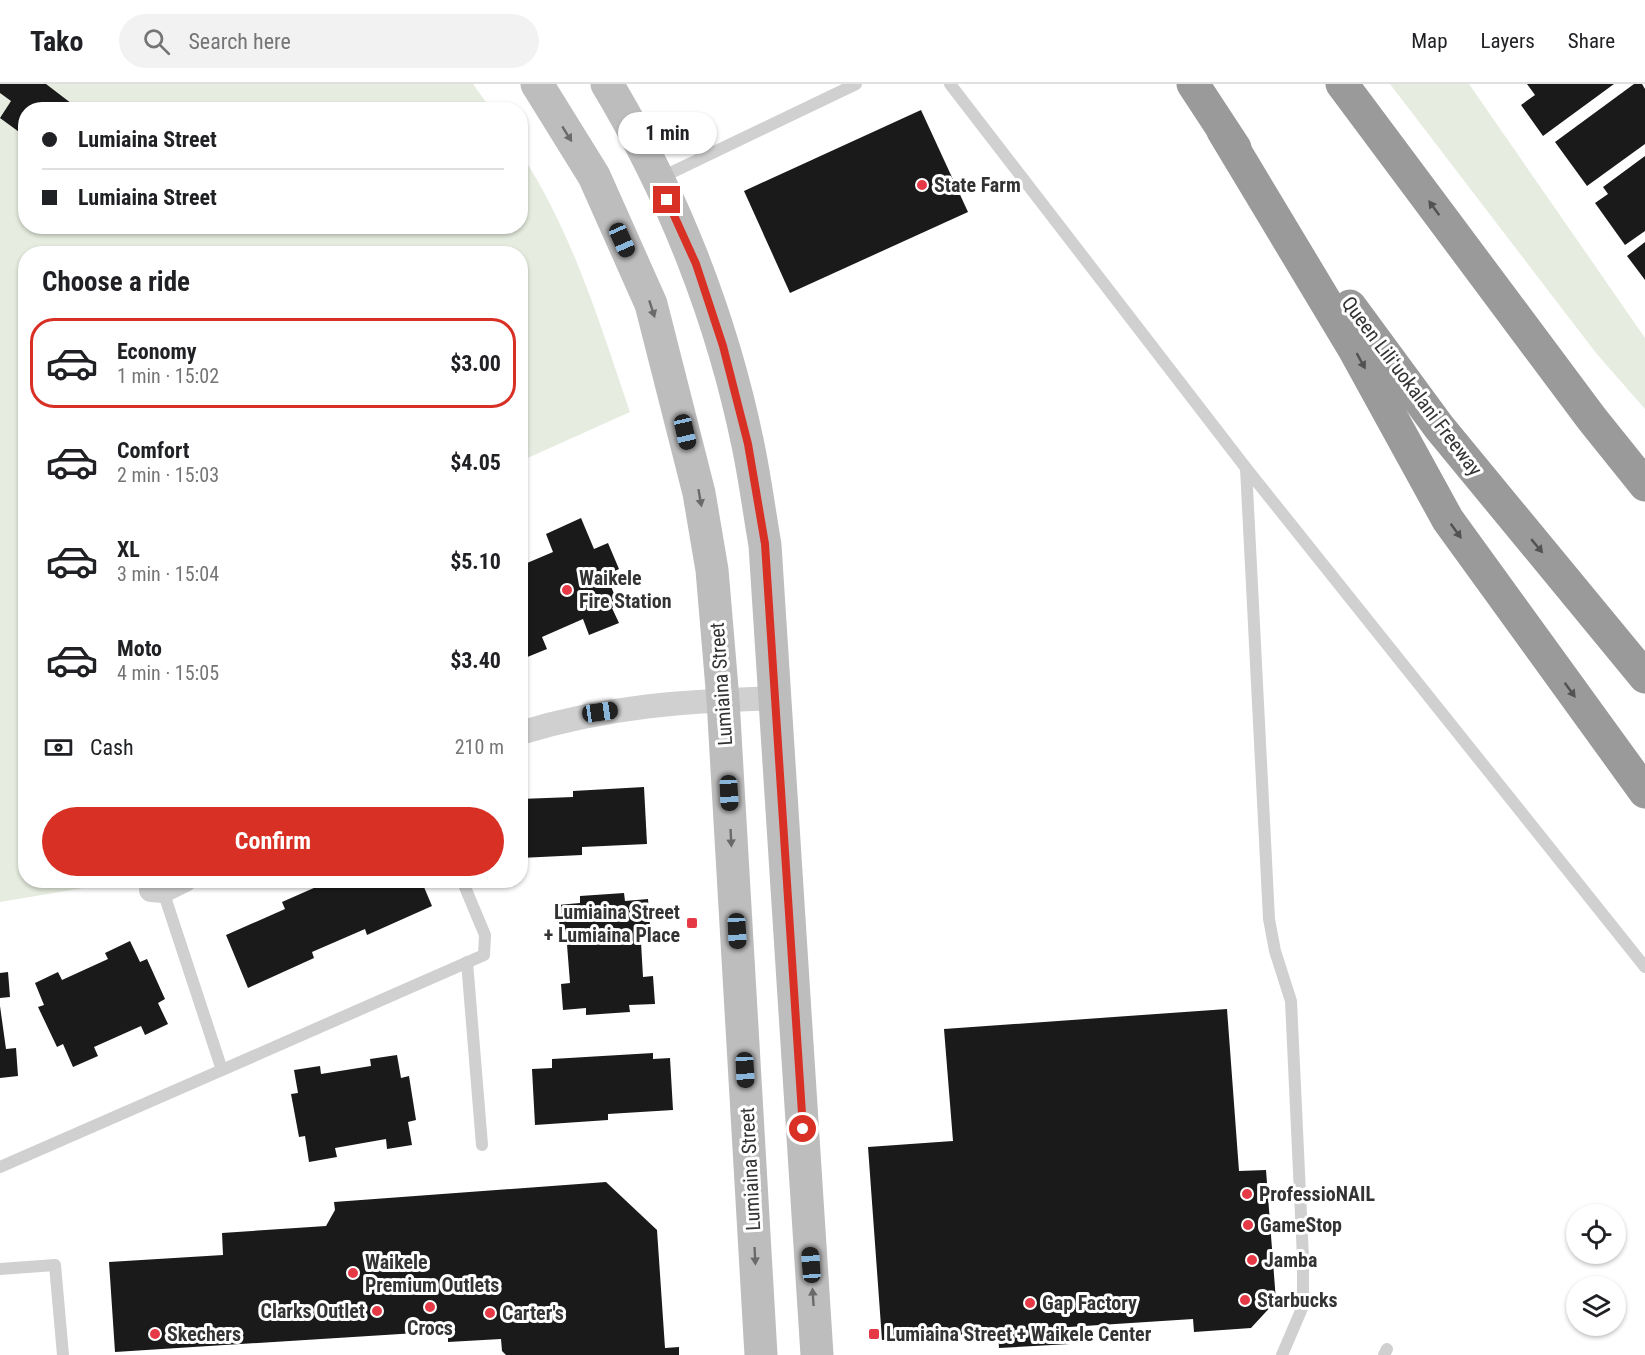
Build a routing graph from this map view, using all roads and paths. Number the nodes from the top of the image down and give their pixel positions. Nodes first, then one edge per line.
1 (537, 84) edge
2 (606, 84) edge
3 (856, 84) edge
4 (950, 84) edge
5 (1193, 84) edge
6 (1342, 84) edge
7 (1222, 131) junction
8 (658, 179) junction
9 (1469, 255) junction
10 (1645, 455) edge
11 (1246, 468) junction
12 (1645, 485) edge
13 (1645, 677) edge
14 (776, 698) junction
15 (723, 700) junction
16 (528, 731) edge
17 (1645, 792) edge
18 (163, 888) edge
19 (465, 888) edge
20 (157, 890) joint
21 (467, 962) junction
22 (1645, 967) edge
23 (222, 1070) junction
24 (482, 1145) dead end
25 (0, 1167) edge
26 (0, 1269) edge
27 (63, 1355) edge
28 (761, 1355) edge
29 (817, 1355) edge
30 (1279, 1355) edge

1 -> 15 main road, Lumiaina Street
2 - 8 main road
3 - 8 lane
4 - 11 lane
5 - 7 highway, Queen Liliʻuokalani Freeway
9 -> 6 highway
7 -> 13 highway, Queen Liliʻuokalani Freeway
7 -> 17 highway
8 - 14 main road
9 - 10 highway
9 - 12 highway
11 - 22 lane
11 - 30 lane
14 - 15 street
29 -> 14 main road
15 - 16 street
15 -> 28 main road, Lumiaina Street
18 - 20 street
19 - 21 lane
20 - 23 lane
21 - 23 lane
21 - 24 lane
23 - 25 lane
26 - 27 lane

